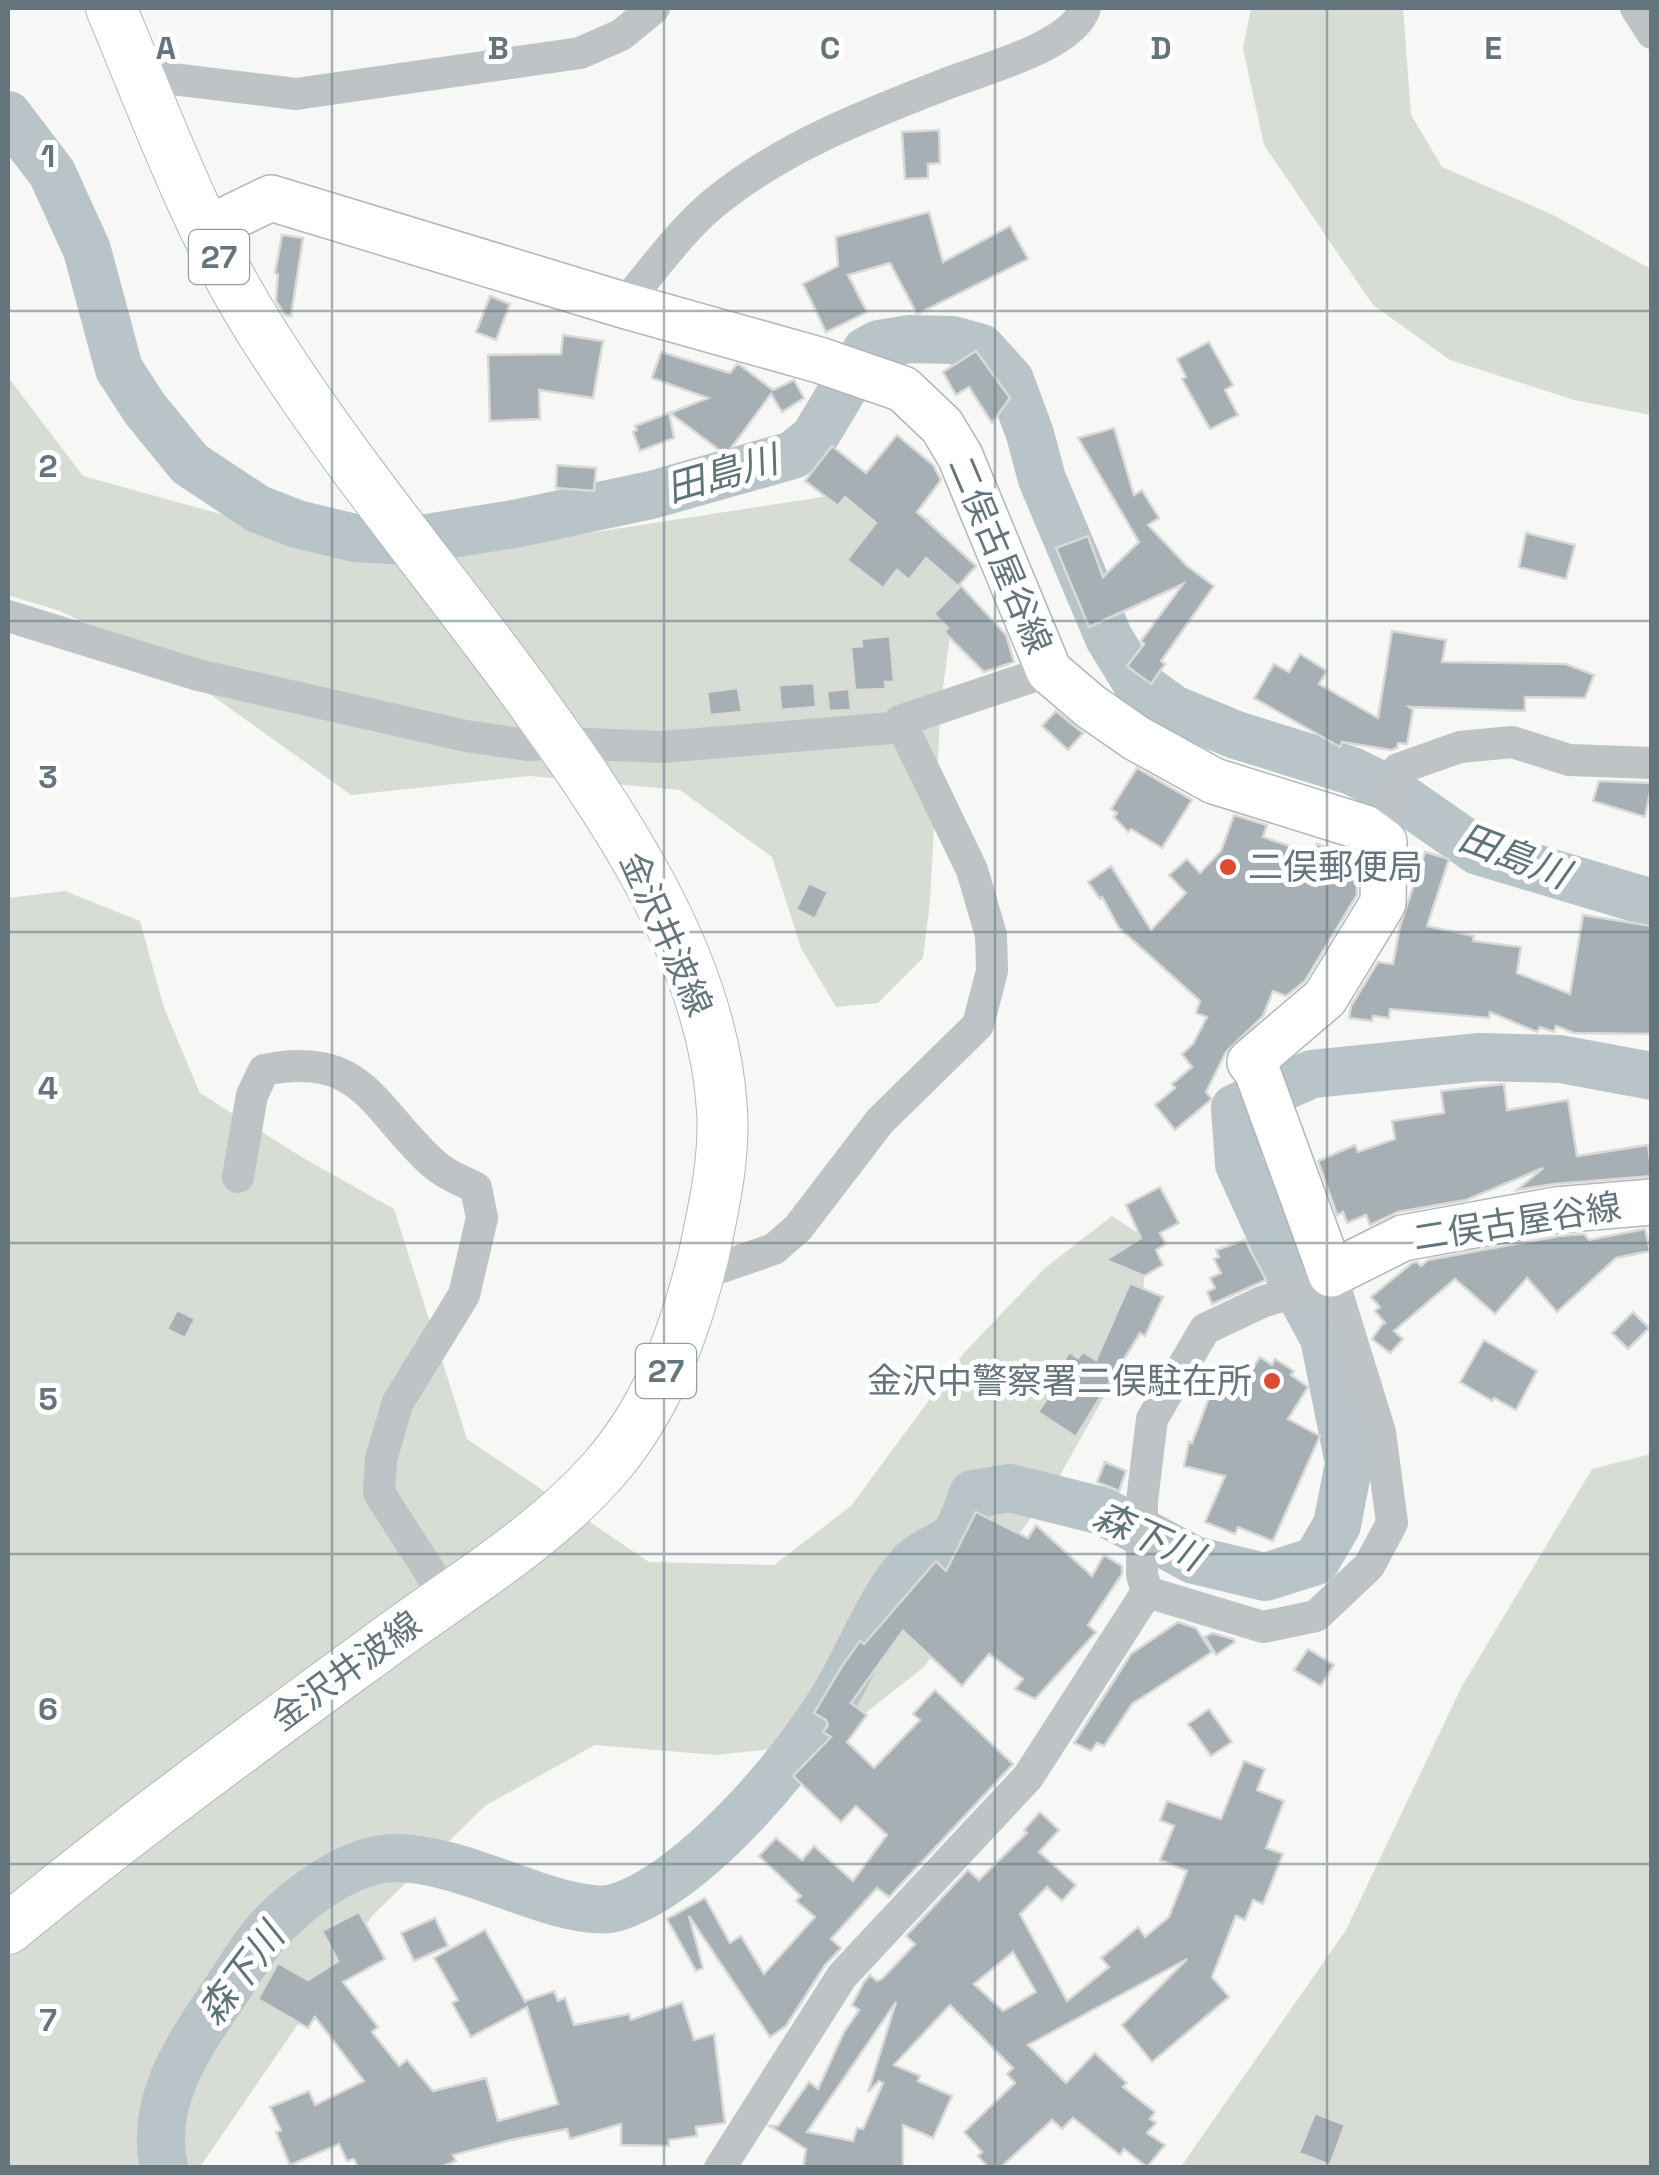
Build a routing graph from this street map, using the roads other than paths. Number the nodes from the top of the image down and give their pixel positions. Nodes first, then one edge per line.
1 (111, 8) edge
2 (654, 8) edge
3 (1085, 8) edge
4 (1636, 8) edge
5 (1652, 33) edge
6 (139, 75) junction
7 (204, 230) junction
8 (623, 306) junction
9 (8, 616) edge
10 (1049, 671) junction
11 (903, 727) junction
12 (562, 743) junction
13 (1652, 763) edge
14 (1384, 832) junction
15 (238, 1177) dead end
16 (1652, 1202) edge
17 (699, 1275) junction
18 (1320, 1280) junction
19 (1145, 1584) junction
20 (446, 1598) junction
21 (8, 1929) edge
22 (720, 2168) edge

1 - 6 main road, 金沢井波線 / 27
2 - 6 street
3 - 8 street
4 - 5 street
6 - 7 main road, 金沢井波線 / 27
7 - 8 main road
7 - 12 main road, 金沢井波線 / 27
8 - 10 main road, 二俣古屋谷線
9 - 12 street
10 - 11 street
10 - 14 main road, 二俣古屋谷線
11 - 12 street
11 - 17 street
12 - 17 main road, 金沢井波線 / 27
13 - 14 street
14 - 18 main road
15 - 20 street
16 - 18 main road, 二俣古屋谷線
17 - 20 main road, 金沢井波線 / 27
18 - 19 street
18 - 19 street
19 - 22 street
20 - 21 main road, 金沢井波線 / 27

